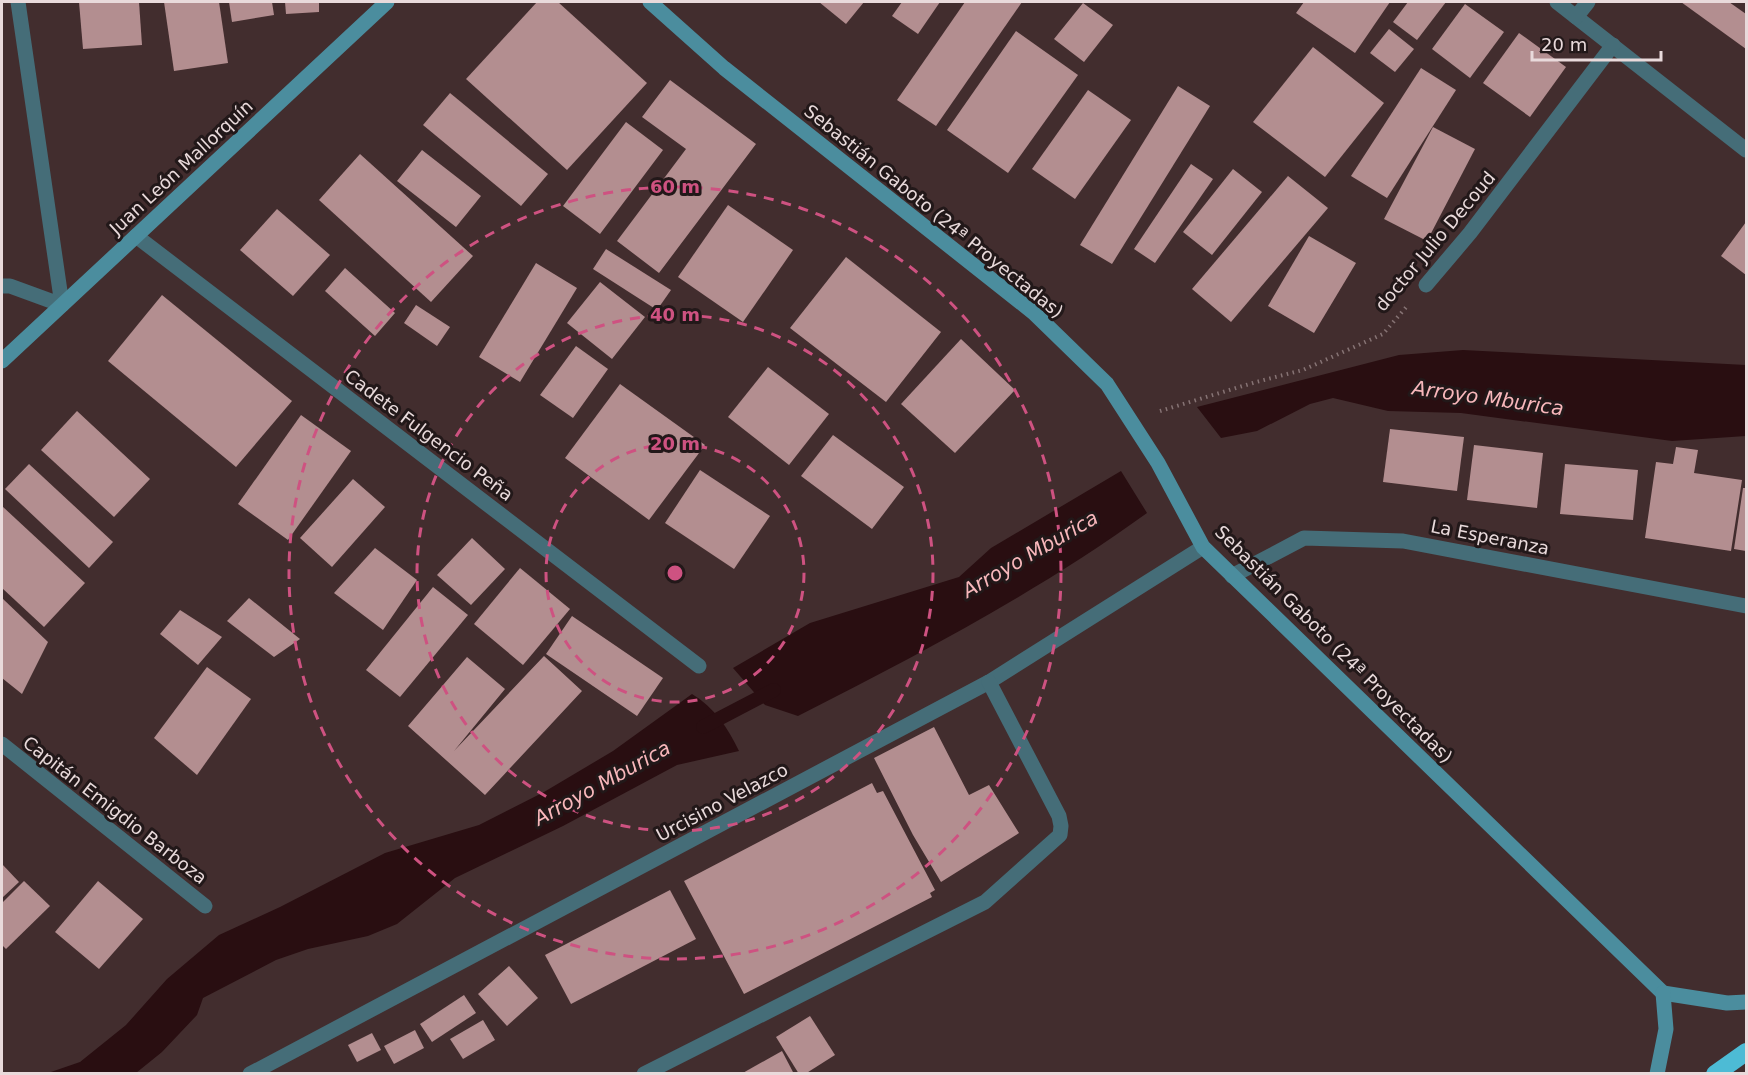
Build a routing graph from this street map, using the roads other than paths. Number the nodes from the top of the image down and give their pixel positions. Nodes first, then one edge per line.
1 (18, 2) edge
2 (387, 2) edge
3 (650, 2) edge
4 (1557, 2) edge
5 (1588, 2) edge
6 (1576, 17) junction
7 (1613, 45) junction
8 (1746, 150) edge
9 (136, 236) junction
10 (1426, 285) road end
11 (2, 286) edge
12 (62, 305) junction
13 (2, 361) edge
14 (1203, 547) junction
15 (1232, 576) junction
16 (1746, 606) edge
17 (699, 666) dead end
18 (989, 682) junction
19 (2, 744) edge
20 (205, 906) dead end
21 (1663, 993) junction
22 (1746, 1002) edge
23 (1746, 1052) edge
24 (250, 1074) edge
25 (644, 1074) edge
26 (1657, 1074) edge
27 (1714, 1074) edge

1 - 12 street
2 - 9 street, Juan León Mallorquín
3 - 14 street, Sebastián Gaboto (24ª Proyectadas)
4 - 6 street
5 - 6 street
6 - 7 street
7 - 8 street
7 - 10 street, doctor Julio Decoud
9 - 12 street, Juan León Mallorquín
9 - 17 street, Cadete Fulgencio Peña
11 - 12 street
12 - 13 street, Juan León Mallorquín
14 - 15 street, Sebastián Gaboto (24ª Proyectadas)
14 - 18 street, Urcisino Velazco
15 - 16 street, La Esperanza
15 - 21 street, Sebastián Gaboto (24ª Proyectadas)
18 - 24 street, Urcisino Velazco
18 - 25 street
19 - 20 street, Capitán Emigdio Barboza
21 - 22 street
21 - 26 street
23 - 27 highway

